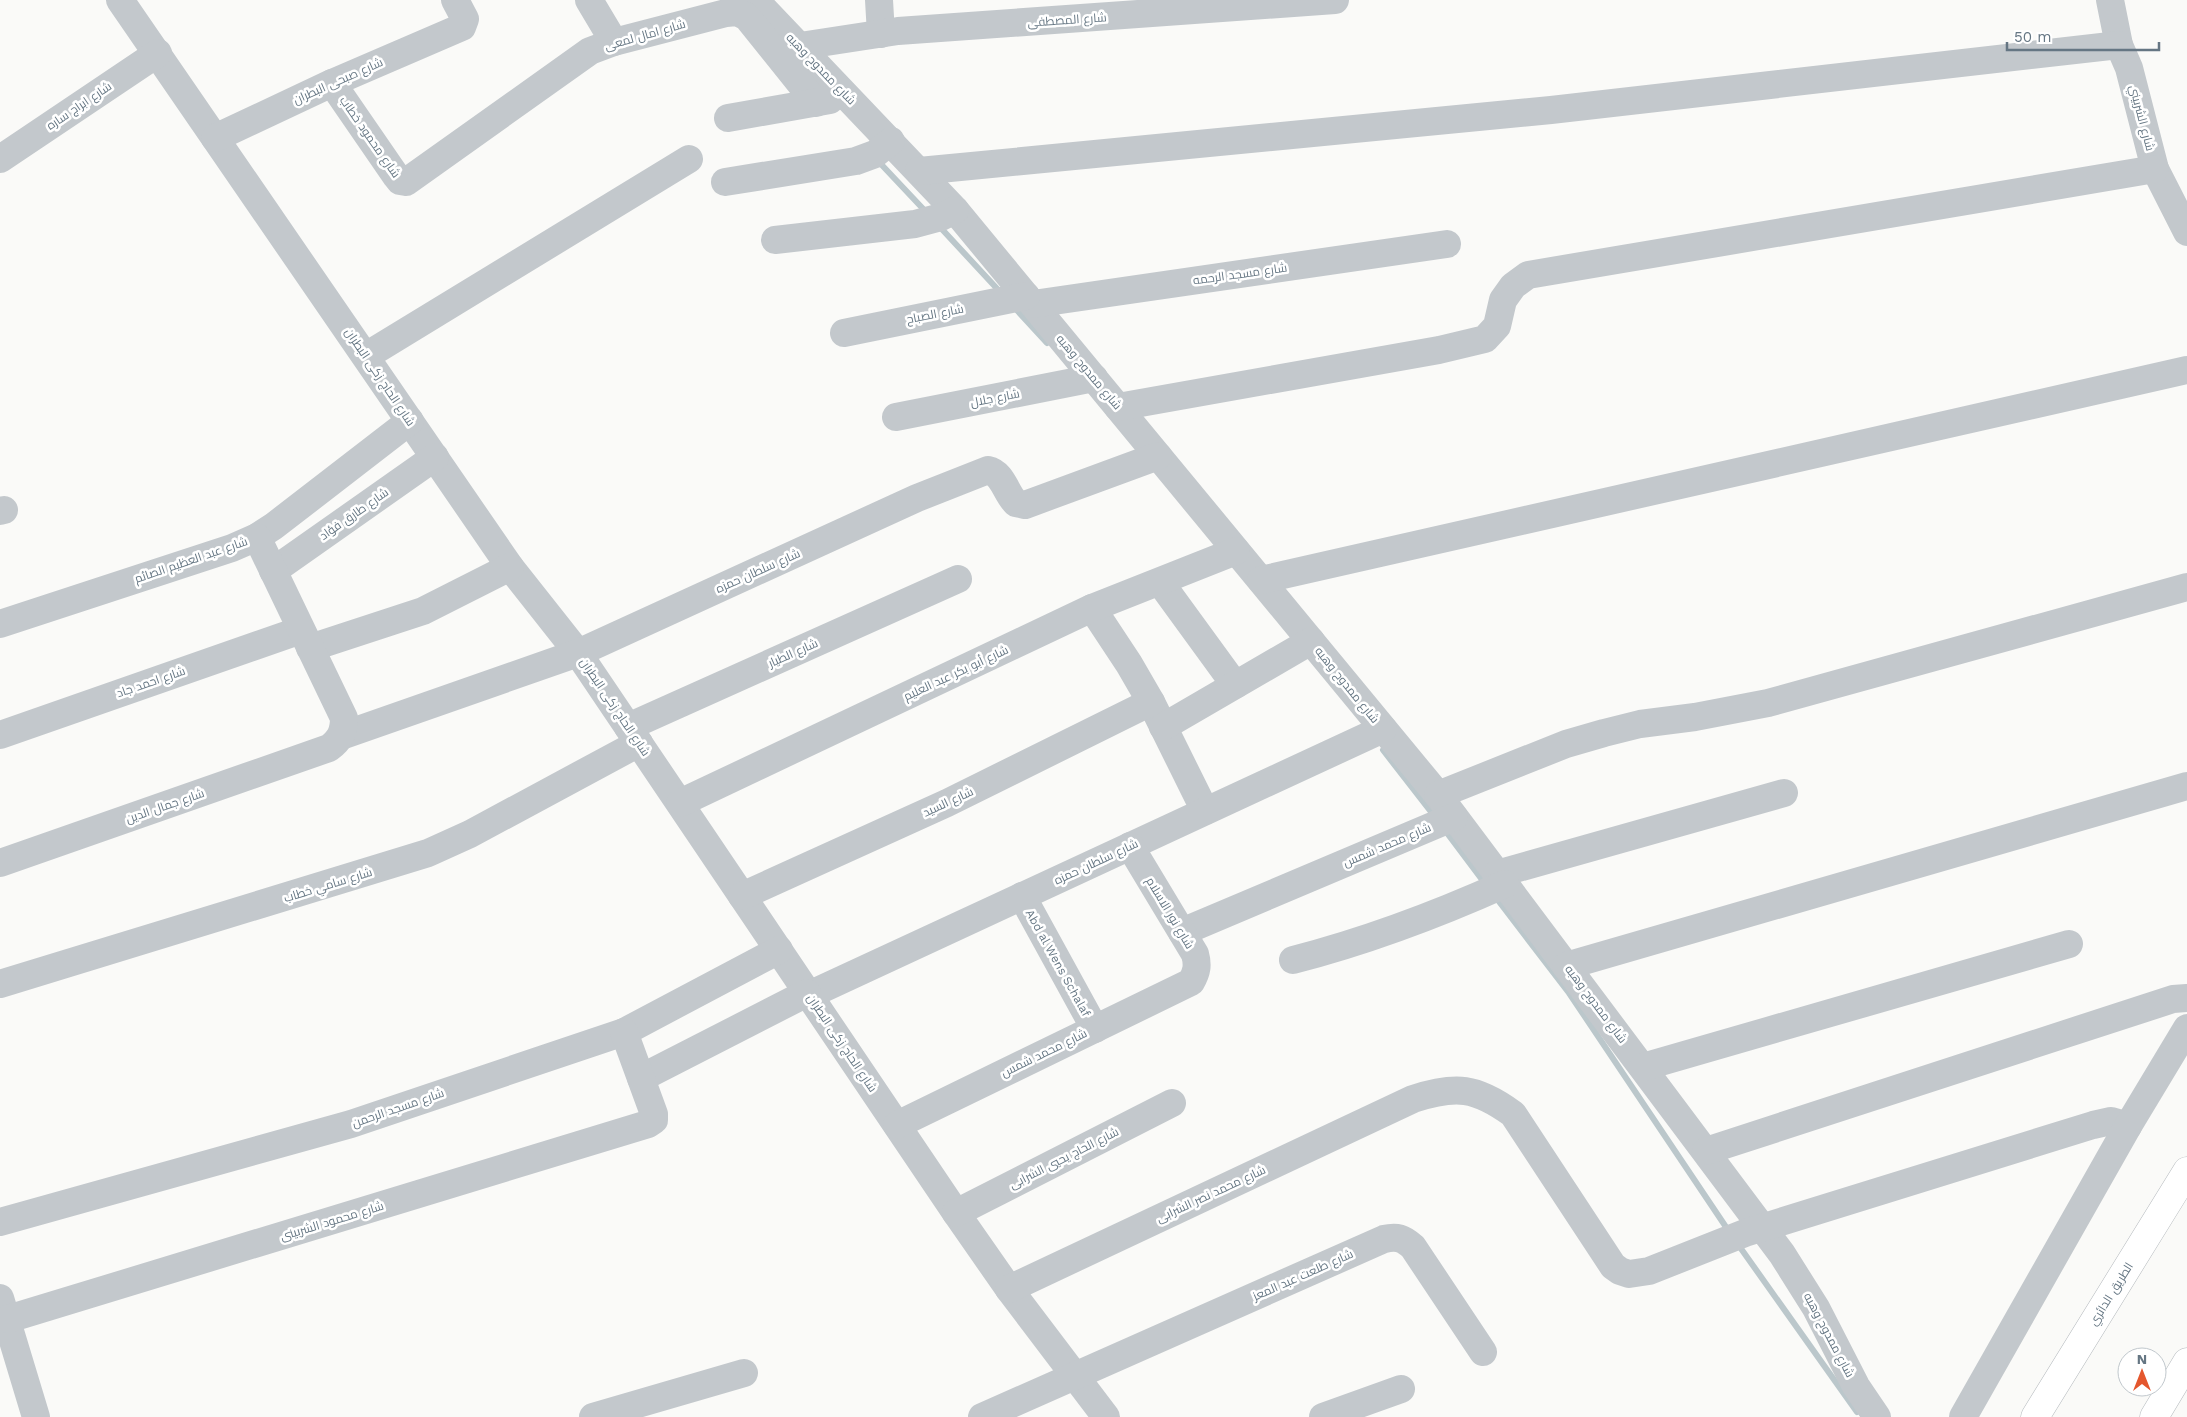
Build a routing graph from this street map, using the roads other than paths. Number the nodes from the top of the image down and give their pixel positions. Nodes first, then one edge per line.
1 (122, 0) edge
2 (456, 0) edge
3 (589, 0) edge
4 (755, 0) edge
5 (879, 0) edge
6 (1335, 0) edge
7 (2110, 0) edge
8 (881, 34) junction
9 (614, 42) junction
10 (2119, 45) junction
11 (800, 46) junction
12 (158, 53) junction
13 (332, 83) junction
14 (849, 97) junction
15 (816, 103) junction
16 (728, 118) dead end
17 (215, 138) junction
18 (891, 141) junction
19 (0, 158) edge
20 (689, 159) dead end
21 (2155, 169) junction
22 (919, 171) junction
23 (412, 178) joint
24 (725, 182) dead end
25 (948, 214) junction
26 (2187, 232) edge
27 (775, 240) dead end
28 (1447, 244) dead end
29 (1025, 299) junction
30 (844, 333) dead end
31 (366, 356) junction
32 (2187, 370) edge
33 (1083, 380) junction
34 (1118, 407) junction
35 (896, 417) dead end
36 (410, 421) junction
37 (1158, 456) junction
38 (435, 457) junction
39 (257, 537) junction
40 (1229, 554) junction
41 (510, 567) junction
42 (273, 571) junction
43 (958, 579) dead end
44 (1260, 580) junction
45 (1160, 582) junction
46 (2187, 588) edge
47 (1092, 608) junction
48 (0, 624) edge
49 (306, 639) junction
50 (1304, 645) junction
51 (578, 653) junction
52 (1235, 685) junction
53 (1151, 702) junction
54 (1163, 727) junction
55 (1374, 733) junction
56 (0, 735) edge
57 (633, 735) junction
58 (335, 742) junction
59 (2187, 786) edge
60 (1784, 793) dead end
61 (1438, 795) junction
62 (680, 803) junction
63 (1205, 811) junction
64 (1443, 821) junction
65 (1130, 846) junction
66 (0, 863) edge
67 (1495, 886) junction
68 (742, 896) junction
69 (1022, 896) junction
70 (1182, 932) junction
71 (2069, 944) dead end
72 (779, 950) junction
73 (1294, 960) dead end
74 (1566, 966) junction
75 (1192, 982) joint
76 (0, 984) edge
77 (808, 994) junction
78 (2187, 998) edge
79 (2187, 1028) edge
80 (1095, 1029) junction
81 (624, 1032) junction
82 (1643, 1067) junction
83 (641, 1078) junction
84 (1172, 1103) dead end
85 (897, 1125) junction
86 (2128, 1126) junction
87 (1706, 1151) junction
88 (2187, 1171) edge
89 (956, 1212) junction
90 (0, 1222) edge
91 (1743, 1235) junction
92 (1009, 1289) junction
93 (4, 1309) edge
94 (1483, 1352) dead end
95 (8, 1354) edge
96 (2187, 1362) edge
97 (744, 1374) dead end
98 (1076, 1376) junction
99 (1401, 1389) dead end
100 (36, 1417) edge
101 (593, 1417) edge
102 (982, 1417) edge
103 (1106, 1417) edge
104 (1323, 1417) edge
105 (1877, 1417) edge
106 (1962, 1417) edge
107 (2035, 1417) edge
108 (2154, 1417) edge

1 - 12 street, شارع الحاج زكى البطران
2 - 13 street, شارع صبحى البطران
3 - 9 street
4 - 11 street, شارع ممدوح وهبه
5 - 8 street
6 - 8 street, شارع المصطفى
7 - 10 street, شارع الشربيني
8 - 11 street, شارع المصطفى
9 - 15 street, شارع امال لمعى
9 - 23 street, شارع امال لمعى
10 - 21 street, شارع الشربيني
10 - 22 street
11 - 14 street, شارع ممدوح وهبه
12 - 17 street, شارع الحاج زكى البطران
12 - 19 street, شارع ابراج ساره
13 - 17 street, شارع صبحى البطران
13 - 23 street, شارع محمود خطاب
14 - 15 street
14 - 18 street, شارع ممدوح وهبه
15 - 16 street
17 - 31 street, شارع الحاج زكى البطران
18 - 22 street, شارع ممدوح وهبه
18 - 24 street
20 - 31 street
21 - 26 street, شارع الشربيني
21 - 34 street
22 - 25 street, شارع ممدوح وهبه
25 - 27 street
25 - 29 street, شارع ممدوح وهبه
28 - 29 street, شارع مسجد الرحمه
29 - 30 street, شارع الصباح
29 - 33 street, شارع ممدوح وهبه
31 - 36 street, شارع الحاج زكى البطران
32 - 44 street
33 - 34 street, شارع ممدوح وهبه
33 - 35 street, شارع جلال
34 - 37 street, شارع ممدوح وهبه
36 - 38 street, شارع الحاج زكى البطران
36 - 39 street, شارع عبد العظيم الصائم
37 - 40 street, شارع ممدوح وهبه
37 - 51 street, شارع سلطان حمزه
38 - 41 street, شارع الحاج زكى البطران
38 - 42 street, شارع طارق فؤاد
39 - 42 street
39 - 48 street, شارع عبد العظيم الصائم
40 - 44 street, شارع ممدوح وهبه
40 - 45 street, شارع أبو بكر عبد العليم
41 - 49 street, شارع احمد جاد
41 - 51 street, شارع الحاج زكى البطران
42 - 49 street
43 - 57 street, شارع الطيار
44 - 50 street, شارع ممدوح وهبه
45 - 47 street, شارع أبو بكر عبد العليم
45 - 52 street
46 - 61 street
47 - 53 street
47 - 62 street, شارع أبو بكر عبد العليم
49 - 56 street, شارع احمد جاد
49 - 58 street
50 - 52 street
50 - 55 street, شارع ممدوح وهبه
51 - 57 street, شارع الحاج زكى البطران
51 - 58 street, شارع سلطان حمزه
52 - 54 street
53 - 54 street
53 - 68 street, شارع السيد
54 - 63 street
55 - 61 street, شارع ممدوح وهبه
55 - 63 street, شارع سلطان حمزه
57 - 62 street, شارع الحاج زكى البطران
57 - 76 street, شارع سامي خطاب
58 - 66 street, شارع جمال الدين
59 - 74 street
60 - 67 street
61 - 64 street, شارع ممدوح وهبه
62 - 68 street, شارع الحاج زكى البطران
63 - 65 street, شارع سلطان حمزه
64 - 67 street, شارع ممدوح وهبه
64 - 70 street, شارع محمد شمس
65 - 69 street, شارع سلطان حمزه
65 - 70 street, شارع نور الاسلام
67 - 73 street
67 - 74 street, شارع ممدوح وهبه
68 - 72 street, شارع الحاج زكى البطران
69 - 77 street, شارع سلطان حمزه
69 - 80 street, Abd al Wens Schalaf
70 - 75 street, شارع نور الاسلام
71 - 82 street
72 - 77 street, شارع الحاج زكى البطران
72 - 81 street, شارع مسجد الرحمن
74 - 82 street, شارع ممدوح وهبه
75 - 80 street, شارع محمد شمس
77 - 83 street, شارع سلطان حمزه
77 - 85 street, شارع الحاج زكى البطران
78 - 87 street
79 - 86 street
80 - 85 street, شارع محمد شمس
81 - 83 street
81 - 90 street, شارع مسجد الرحمن
82 - 87 street, شارع ممدوح وهبه
83 - 93 street, شارع محمود الشربينى
84 - 89 street, شارع الحاج يحيي الشرابى
85 - 89 street, شارع الحاج زكى البطران
86 - 91 street
86 - 106 street
87 - 91 street, شارع ممدوح وهبه
88 - 107 highway, الطريق الدائري
89 - 92 street, شارع الحاج زكى البطران
91 - 92 street, شارع محمد نصر الشرابى
91 - 105 street, شارع ممدوح وهبه
92 - 98 street, شارع الحاج زكى البطران
93 - 95 street
94 - 98 street, شارع طلعت عبد المعز
95 - 100 street
96 - 108 highway
97 - 101 street
98 - 102 street
98 - 103 street, شارع الحاج زكى البطران
99 - 104 street

